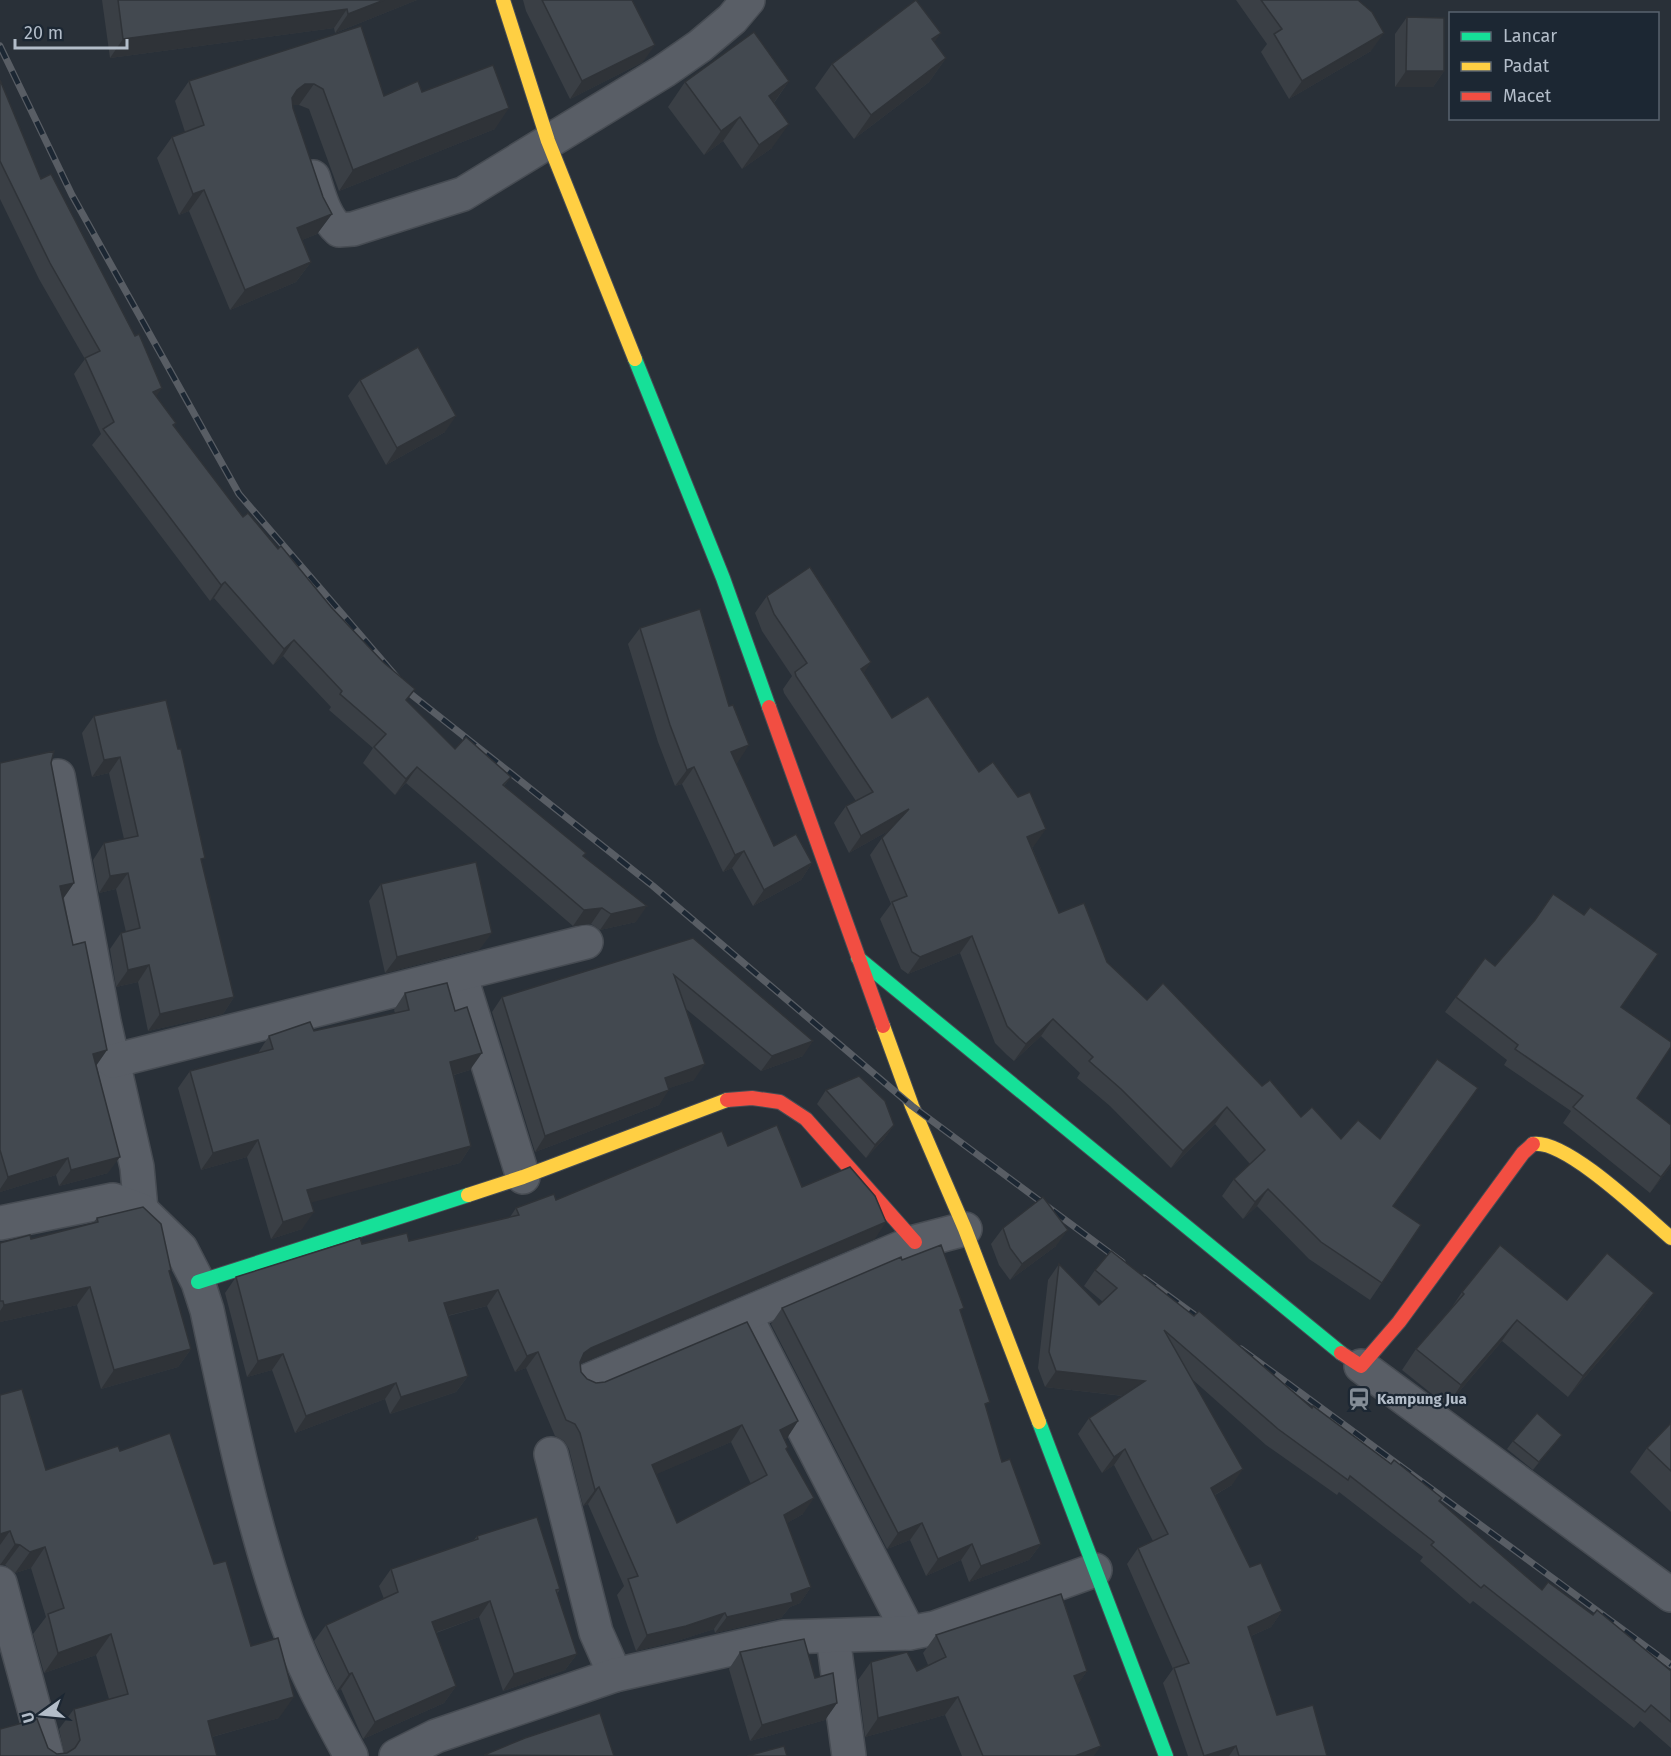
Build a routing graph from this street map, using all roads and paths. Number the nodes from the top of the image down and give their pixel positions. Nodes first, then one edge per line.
1 (502, 0) edge
2 (748, 0) edge
3 (548, 141) junction
4 (303, 145) edge
5 (58, 776) dead end
6 (586, 942) dead end
7 (858, 958) junction
8 (460, 974) junction
9 (113, 1061) junction
10 (523, 1177) junction
11 (141, 1210) junction
12 (0, 1223) edge
13 (965, 1229) junction
14 (1671, 1238) edge
15 (915, 1242) junction
16 (198, 1282) junction
17 (745, 1315) junction
18 (1361, 1366) junction
19 (587, 1381) edge
20 (551, 1454) dead end
21 (1095, 1570) junction
22 (0, 1583) edge
23 (1671, 1595) edge
24 (909, 1633) junction
25 (833, 1637) junction
26 (615, 1675) junction
27 (47, 1756) edge
28 (351, 1756) edge
29 (396, 1756) edge
30 (849, 1756) edge
31 (1166, 1756) edge

1 - 3 street
2 - 3 street
3 - 4 street
3 - 7 street
5 - 9 street
6 - 8 street
7 - 13 street
7 - 18 street
8 - 9 street
8 - 10 street
9 - 11 street
10 - 15 street
10 - 16 street
11 - 12 street
11 - 16 street
13 - 15 street
13 - 21 street
14 - 18 street
15 - 17 street
16 - 28 street
17 - 19 street
17 - 24 street
18 - 23 street
20 - 26 street
21 - 24 street
21 - 31 street
22 - 27 street
24 - 25 street
25 - 26 street
25 - 30 street
26 - 29 street

